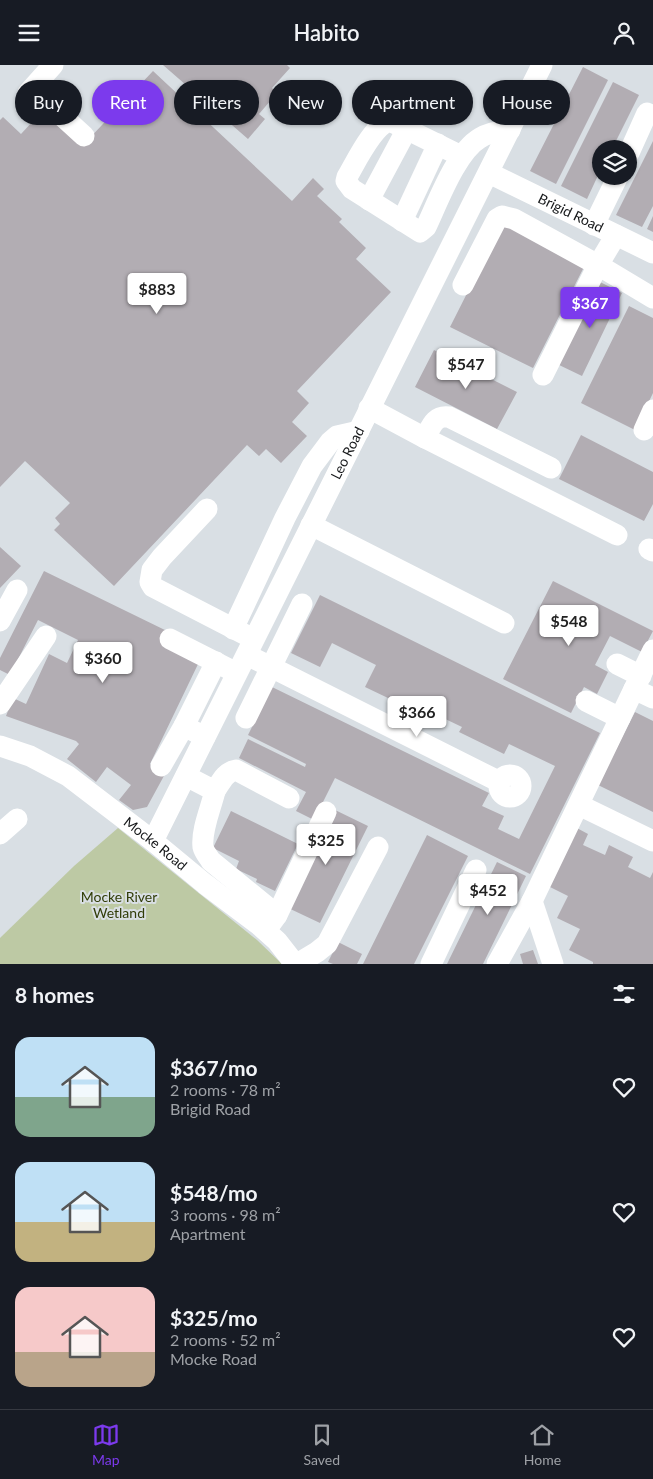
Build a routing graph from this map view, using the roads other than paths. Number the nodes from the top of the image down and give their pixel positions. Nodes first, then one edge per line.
1 (53, 65) edge
2 (542, 65) edge
3 (648, 113) dead end
4 (407, 129) junction
5 (510, 130) junction
6 (84, 136) dead end
7 (635, 140) edge
8 (438, 144) junction
9 (461, 156) junction
10 (488, 173) junction
11 (614, 185) edge
12 (369, 200) junction
13 (402, 221) junction
14 (594, 225) junction
15 (616, 235) junction
16 (653, 253) edge
17 (598, 265) junction
18 (463, 285) dead end
19 (653, 298) edge
20 (543, 375) dead end
21 (369, 408) junction
22 (653, 410) edge
23 (644, 430) dead end
24 (359, 431) junction
25 (425, 438) junction
26 (551, 467) dead end
27 (207, 509) dead end
28 (312, 525) junction
29 (617, 535) dead end
30 (17, 590) dead end
31 (302, 604) dead end
32 (0, 621) edge
33 (504, 623) dead end
34 (233, 629) junction
35 (46, 635) dead end
36 (170, 639) dead end
37 (653, 650) edge
38 (247, 656) junction
39 (216, 662) junction
40 (617, 664) dead end
41 (270, 667) junction
42 (637, 682) junction
43 (653, 698) edge
44 (586, 701) dead end
45 (0, 704) edge
46 (246, 718) dead end
47 (620, 718) junction
48 (184, 726) junction
49 (205, 737) junction
50 (0, 746) edge
51 (161, 766) dead end
52 (186, 776) junction
53 (500, 781) dead end
54 (215, 791) junction
55 (289, 798) dead end
56 (579, 805) junction
57 (326, 812) dead end
58 (16, 819) dead end
59 (0, 834) edge
60 (153, 841) junction
61 (653, 841) edge
62 (378, 847) dead end
63 (476, 871) dead end
64 (532, 901) junction
65 (271, 922) junction
66 (296, 964) edge
67 (431, 964) edge
68 (497, 964) edge
69 (553, 964) edge

1 - 6 street
2 - 5 street, Leo Road
3 - 7 street
4 - 8 street
4 - 12 street
4 - 12 street
5 - 9 street
5 - 10 street, Leo Road
8 - 9 street
8 - 13 street
9 - 13 street
10 - 14 street, Brigid Road
10 - 21 street, Leo Road
11 - 14 street
12 - 13 street
14 - 15 street, Brigid Road
15 - 16 street, Brigid Road
15 - 17 street
17 - 18 street
17 - 19 street
17 - 20 street
21 - 24 street, Leo Road
21 - 25 street
22 - 23 street
24 - 28 street, Leo Road
24 - 34 street
25 - 26 street
25 - 29 street
27 - 34 street
28 - 33 street
28 - 38 street, Leo Road
30 - 32 street
31 - 41 street
34 - 38 street
35 - 45 street
36 - 39 street
37 - 42 street
38 - 39 street
38 - 41 street
38 - 49 street, Leo Road
39 - 48 street
40 - 42 street
41 - 46 street
41 - 53 street
42 - 43 street
42 - 47 street
44 - 47 street
47 - 56 street
48 - 49 street
48 - 51 street
49 - 52 street, Leo Road
50 - 60 street, Mocke Road
52 - 54 street
52 - 60 street, Leo Road
54 - 55 street
54 - 65 street
56 - 61 street
56 - 64 street
57 - 65 street
58 - 59 street
60 - 65 street, Mocke Road
62 - 66 street
63 - 67 street
64 - 68 street
64 - 69 street
65 - 66 street, Mocke Road

